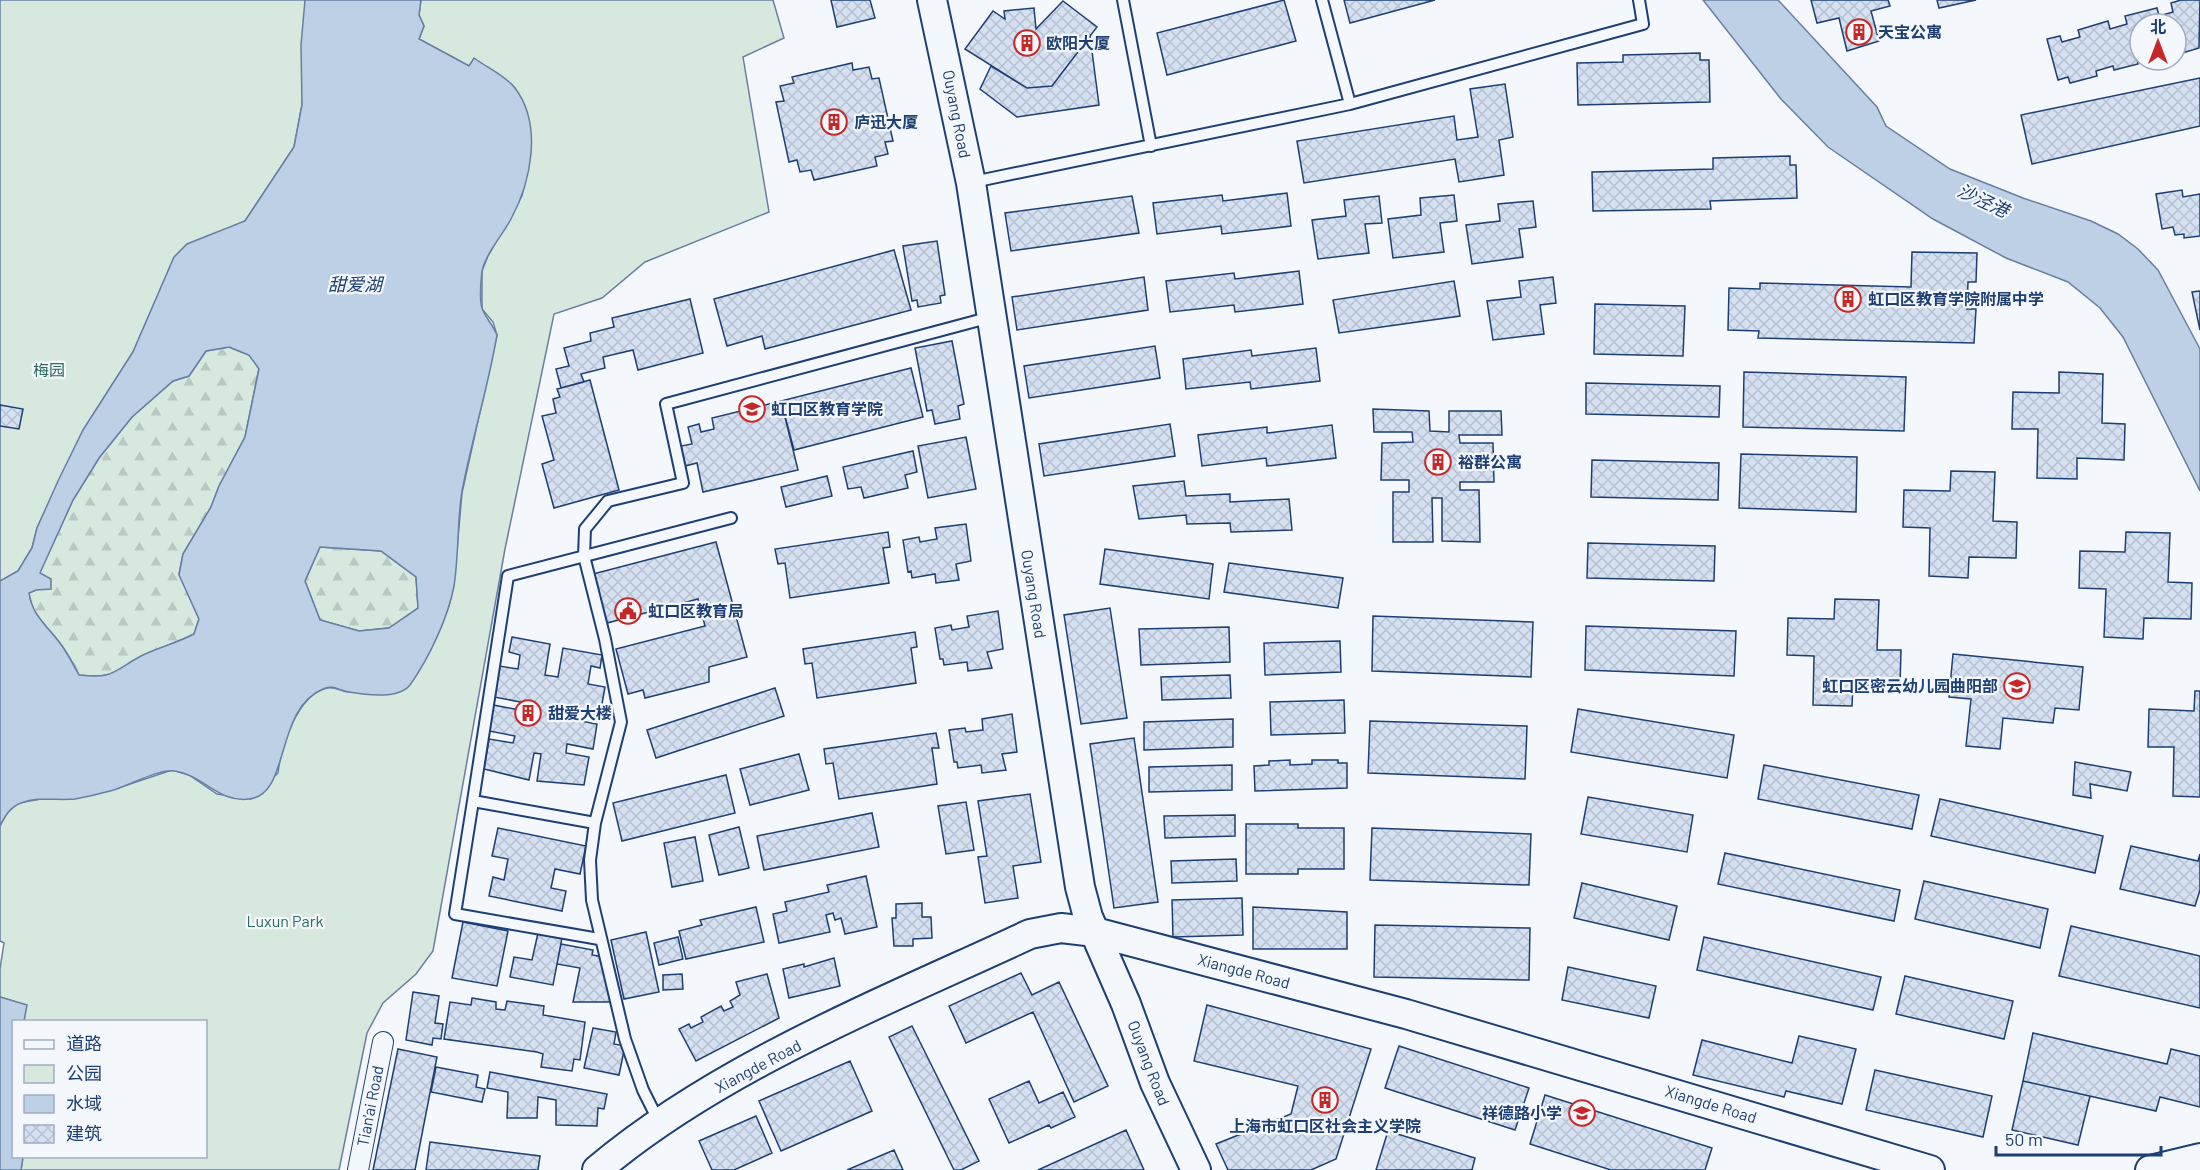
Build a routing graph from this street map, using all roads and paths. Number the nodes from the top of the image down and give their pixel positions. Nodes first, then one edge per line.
1 (932, 0) edge
2 (1124, 0) edge
3 (1322, 0) edge
4 (1639, 0) edge
5 (1350, 104) junction
6 (1151, 146) junction
7 (971, 183) junction
8 (992, 317) junction
9 (731, 518) dead end
10 (584, 556) junction
11 (473, 801) junction
12 (595, 823) junction
13 (1095, 932) junction
14 (599, 939) junction
15 (382, 1042) dead end
16 (659, 1122) junction
17 (2200, 1158) edge
18 (358, 1170) edge
19 (597, 1170) edge
20 (1196, 1170) edge
21 (1930, 1170) edge
22 (2150, 1170) edge

1 - 7 street, Ouyang Road
2 - 6 lane
3 - 5 lane
4 - 5 lane
5 - 6 lane
6 - 7 lane
7 - 8 street, Ouyang Road
8 - 10 lane
8 - 13 street, Ouyang Road
9 - 10 lane
10 - 11 lane
10 - 12 lane
11 - 12 lane
11 - 14 lane
12 - 14 lane
13 - 16 street, Xiangde Road
13 - 20 street, Ouyang Road
13 - 21 street, Xiangde Road
14 - 16 lane
15 - 18 street, Tian'ai Road
16 - 19 street, Xiangde Road
17 - 22 street

